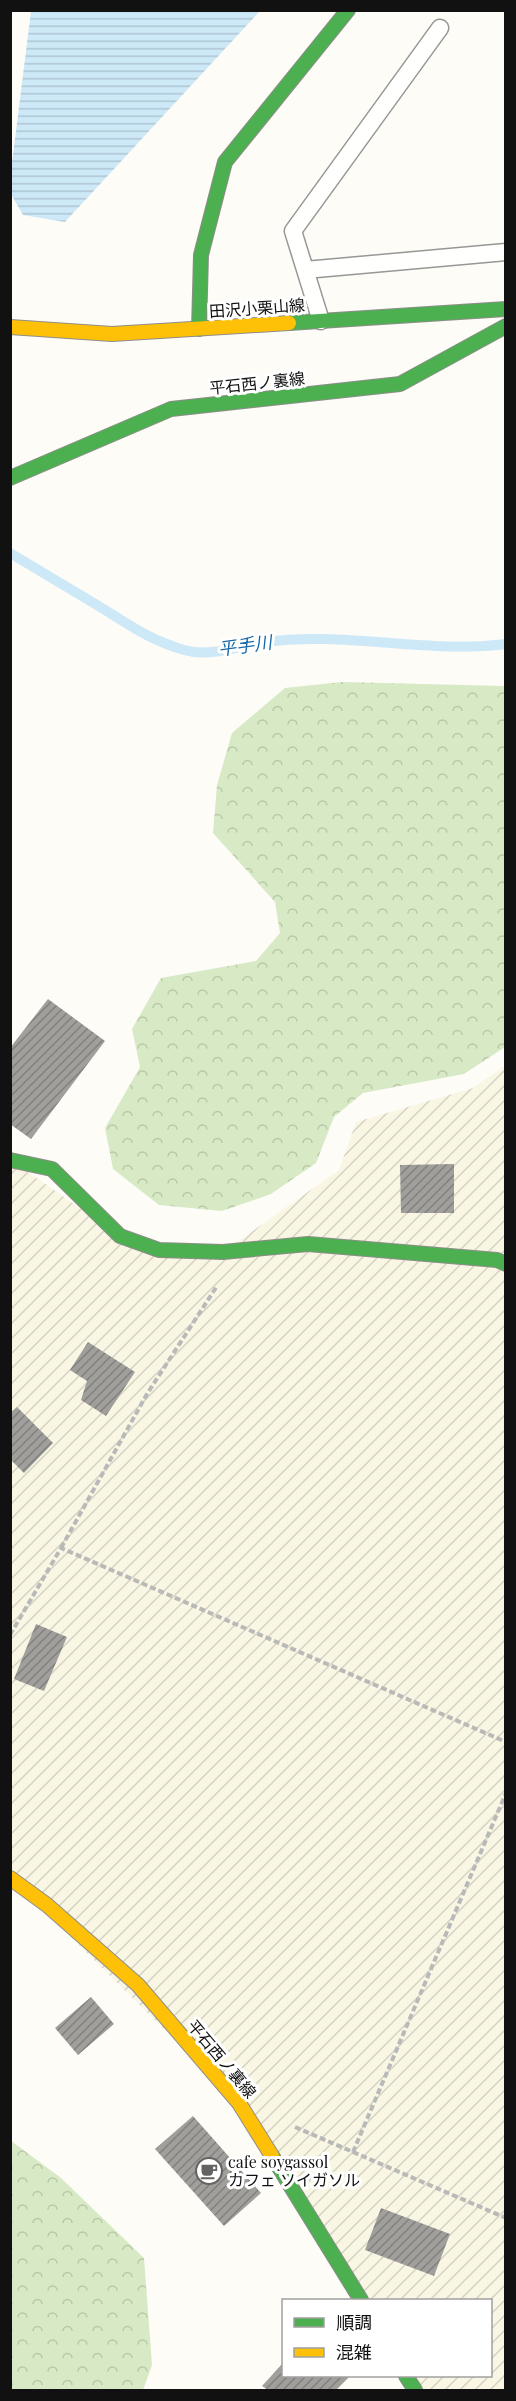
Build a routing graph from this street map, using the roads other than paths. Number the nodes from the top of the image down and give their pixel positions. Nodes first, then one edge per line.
1 (348, 10) edge
2 (440, 28) dead end
3 (506, 252) edge
4 (305, 270) junction
5 (506, 309) edge
6 (321, 321) junction
7 (506, 326) edge
8 (10, 327) edge
9 (200, 328) junction
10 (10, 478) edge
11 (10, 1160) edge
12 (506, 1264) edge
13 (10, 1878) edge
14 (360, 2299) edge
15 (407, 2377) edge
16 (415, 2391) edge

1 - 9 main road
2 - 4 lane
3 - 4 lane
4 - 6 lane
5 - 6 main road, 田沢小栗山線
6 - 9 main road, 田沢小栗山線
7 - 10 main road, 平石西ノ裏線
8 - 9 main road, 田沢小栗山線
11 - 12 main road
13 - 14 main road, 平石西ノ裏線
15 - 16 main road

